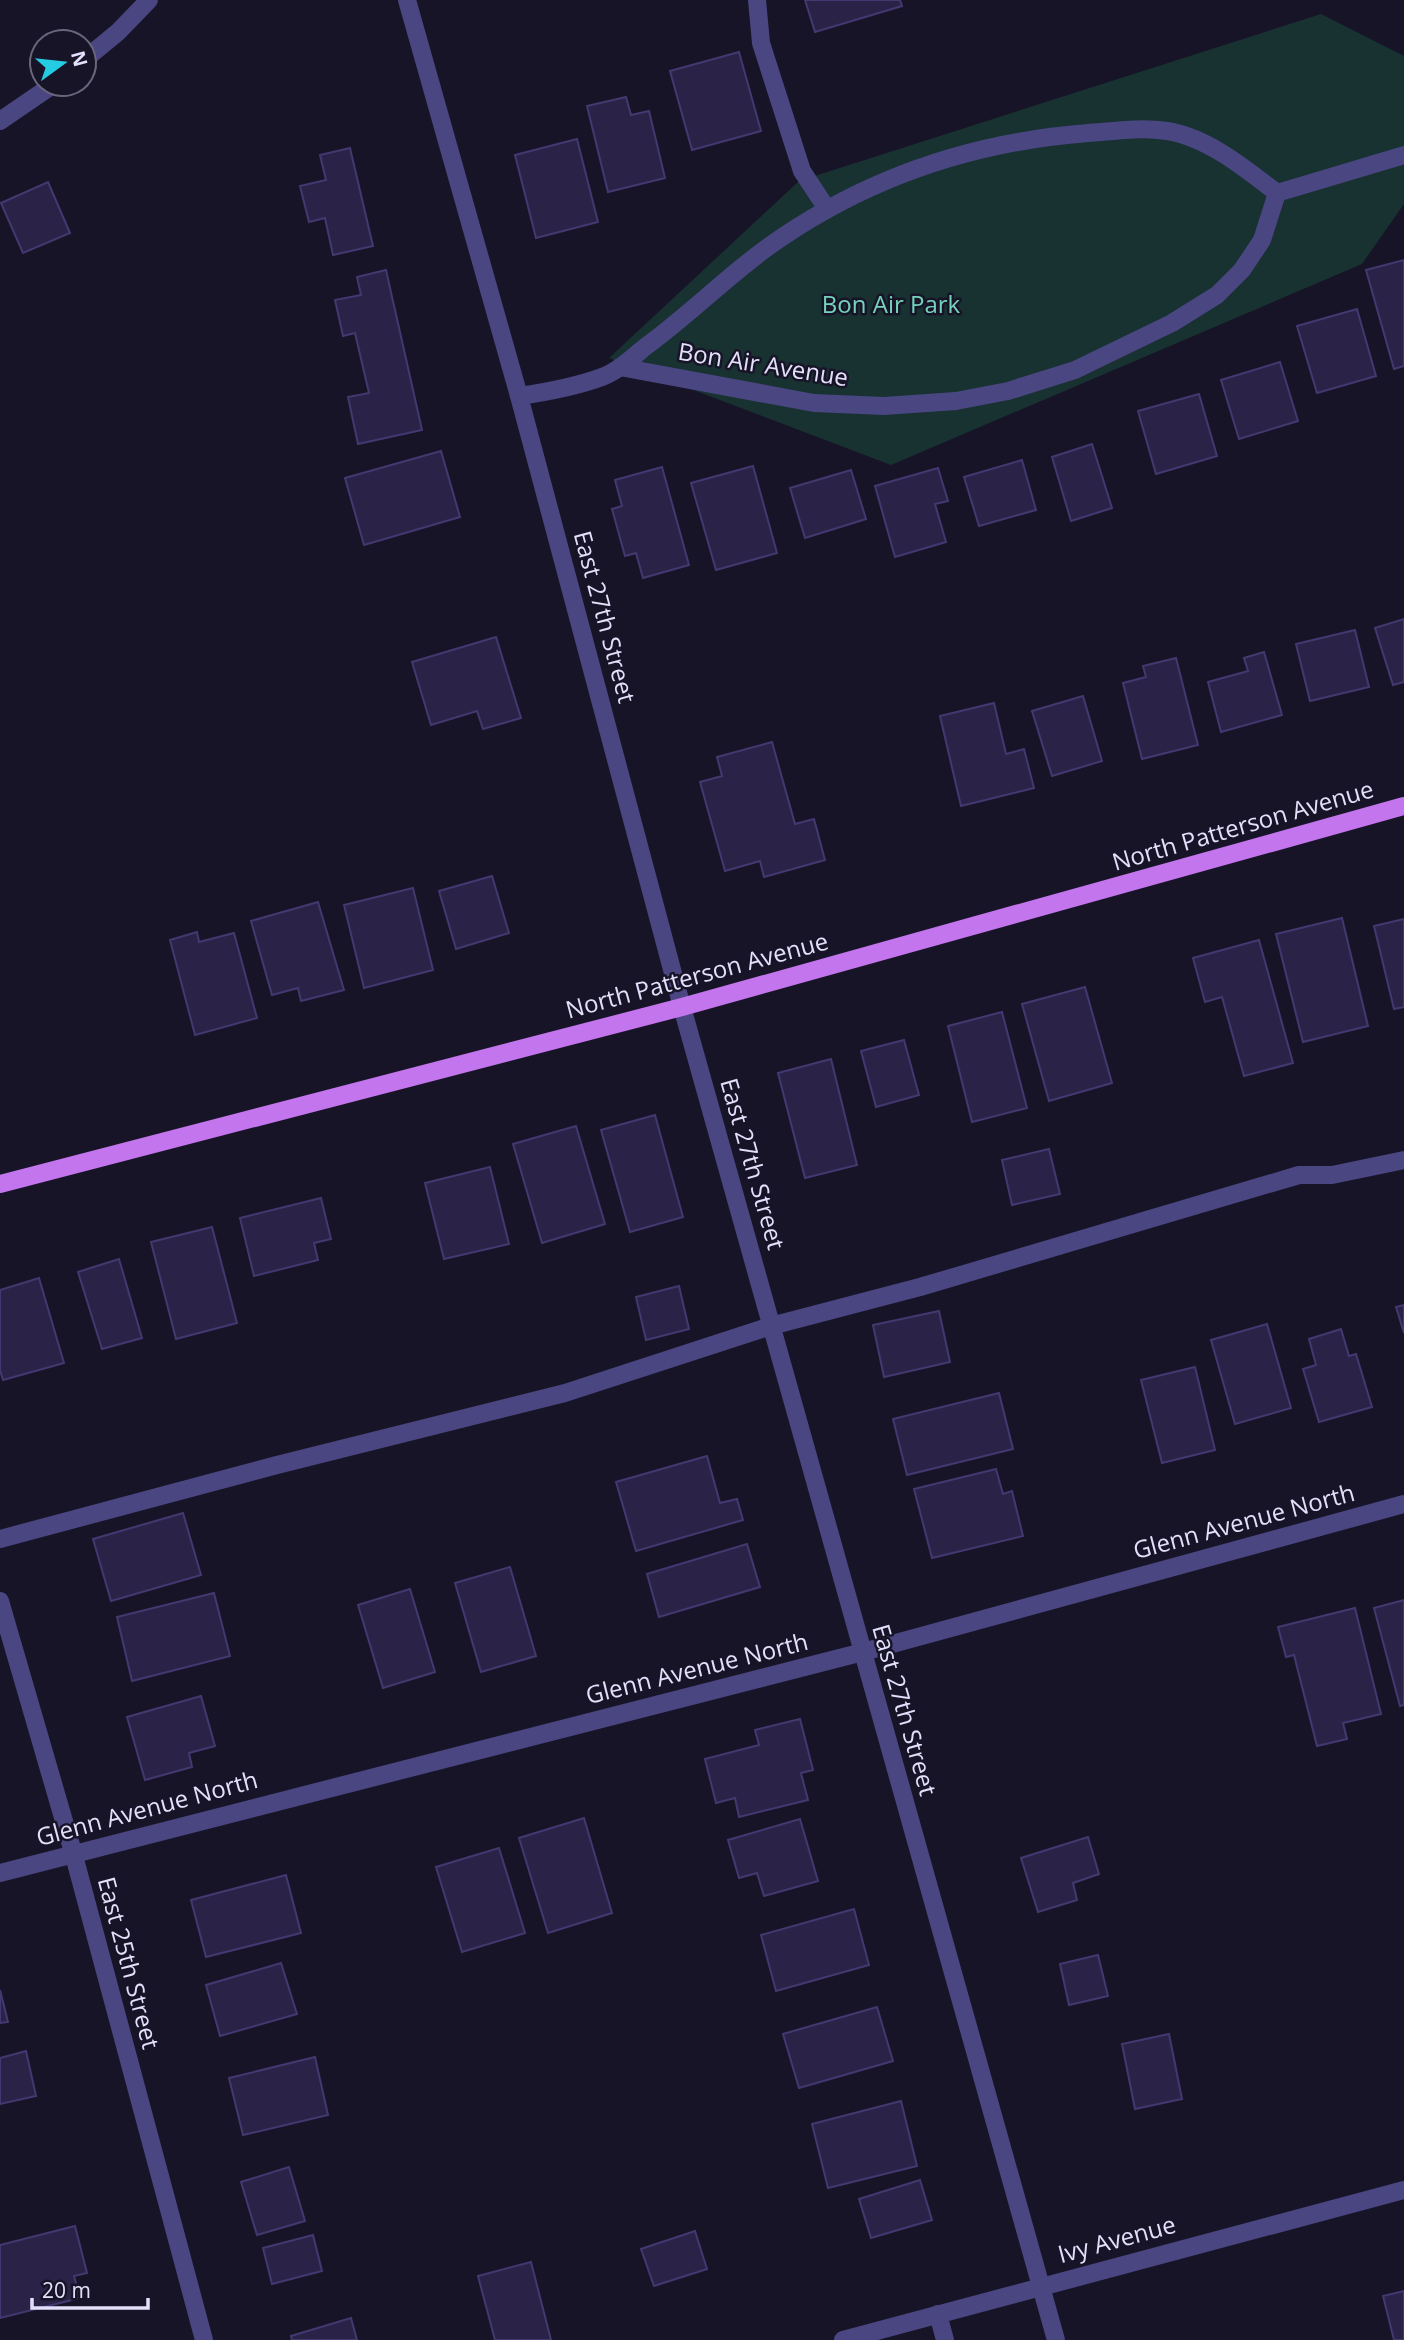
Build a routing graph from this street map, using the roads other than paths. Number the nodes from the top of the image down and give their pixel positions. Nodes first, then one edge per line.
1 (149, 0) edge
2 (407, 0) edge
3 (757, 0) edge
4 (98, 48) edge
5 (34, 98) edge
6 (0, 121) edge
7 (1404, 155) edge
8 (1277, 193) junction
9 (827, 209) junction
10 (620, 367) junction
11 (519, 396) junction
12 (1404, 806) edge
13 (682, 1007) junction
14 (1404, 1160) edge
15 (0, 1184) edge
16 (771, 1326) junction
17 (1404, 1504) edge
18 (0, 1539) edge
19 (0, 1601) edge
20 (863, 1652) junction
21 (73, 1852) junction
22 (0, 1873) edge
23 (1404, 2190) edge
24 (1041, 2286) junction
25 (938, 2314) junction
26 (204, 2340) edge
27 (843, 2340) edge
28 (945, 2340) edge
29 (1056, 2340) edge

1 - 4 street
2 - 11 street, East 27th Street
3 - 9 street
5 - 6 street
7 - 8 street
8 - 9 street, Bon Air Avenue
8 - 10 street, Bon Air Avenue
9 - 10 street, Bon Air Avenue
10 - 11 street, Bon Air Avenue
11 - 13 street, East 27th Street
12 - 13 main road, North Patterson Avenue
13 - 15 main road, North Patterson Avenue
13 - 16 street, East 27th Street
14 - 16 street
16 - 18 street
16 - 20 street, East 27th Street
17 - 20 street, Glenn Avenue North
19 - 21 street, East 25th Street
20 - 21 street, Glenn Avenue North
20 - 24 street, East 27th Street
21 - 22 street, Glenn Avenue North
21 - 26 street, East 25th Street
23 - 24 street, Ivy Avenue
24 - 25 street, Ivy Avenue
24 - 29 street, East 27th Street
25 - 27 street, Ivy Avenue
25 - 28 street

